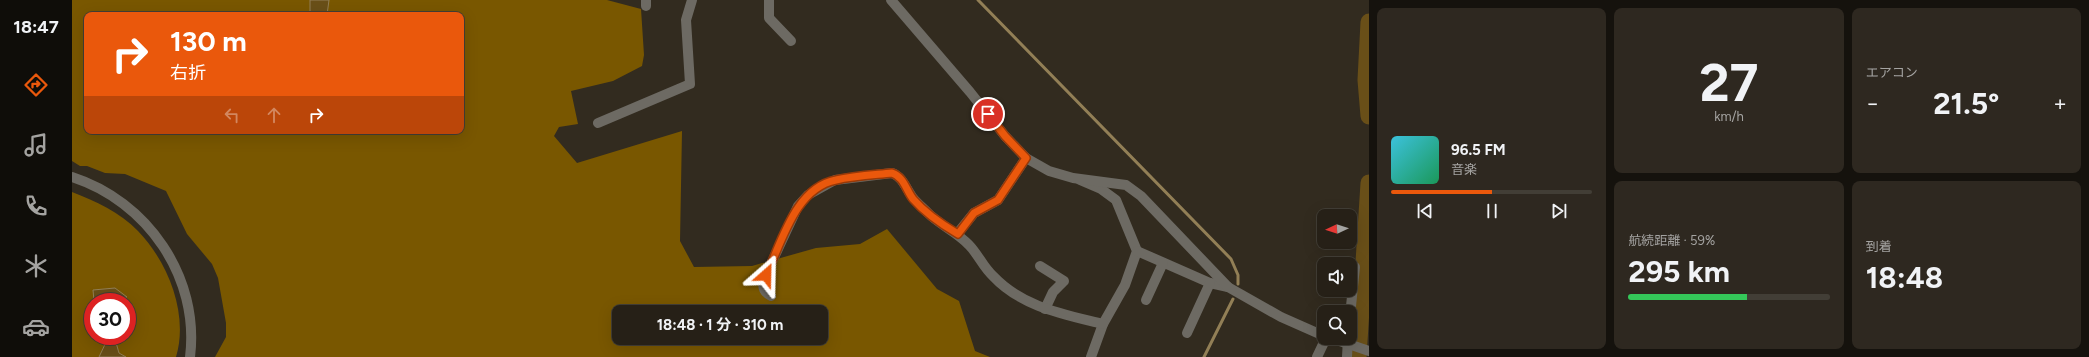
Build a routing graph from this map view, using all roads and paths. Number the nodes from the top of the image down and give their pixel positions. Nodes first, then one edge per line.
1 (692, 0) edge
2 (770, 0) edge
3 (891, 0) edge
4 (791, 41) dead end
5 (598, 123) dead end
6 (1026, 158) junction
7 (72, 177) edge
8 (1079, 179) junction
9 (958, 234) junction
10 (1137, 251) junction
11 (1163, 263) junction
12 (1040, 266) dead end
13 (1210, 283) junction
14 (1228, 287) junction
15 (770, 296) dead end
16 (1146, 300) dead end
17 (1045, 309) junction
18 (1103, 324) junction
19 (1187, 332) dead end
20 (1317, 333) edge
21 (1322, 345) edge
22 (1348, 345) edge
23 (1354, 345) edge
24 (1367, 351) edge
25 (190, 354) edge
26 (1091, 357) edge
27 (1317, 357) edge
28 (1347, 357) edge

1 - 5 street
2 - 4 street
3 - 6 street
6 - 8 street
6 - 9 street
7 - 25 street
8 - 10 street
8 - 14 street
9 - 15 street
9 - 17 street
10 - 11 street
10 - 18 street
11 - 13 street
11 - 16 street
12 - 17 street
13 - 14 street
13 - 19 street
14 - 20 street
17 - 18 street
18 - 26 street
21 - 27 street
22 - 28 street
23 - 24 street

